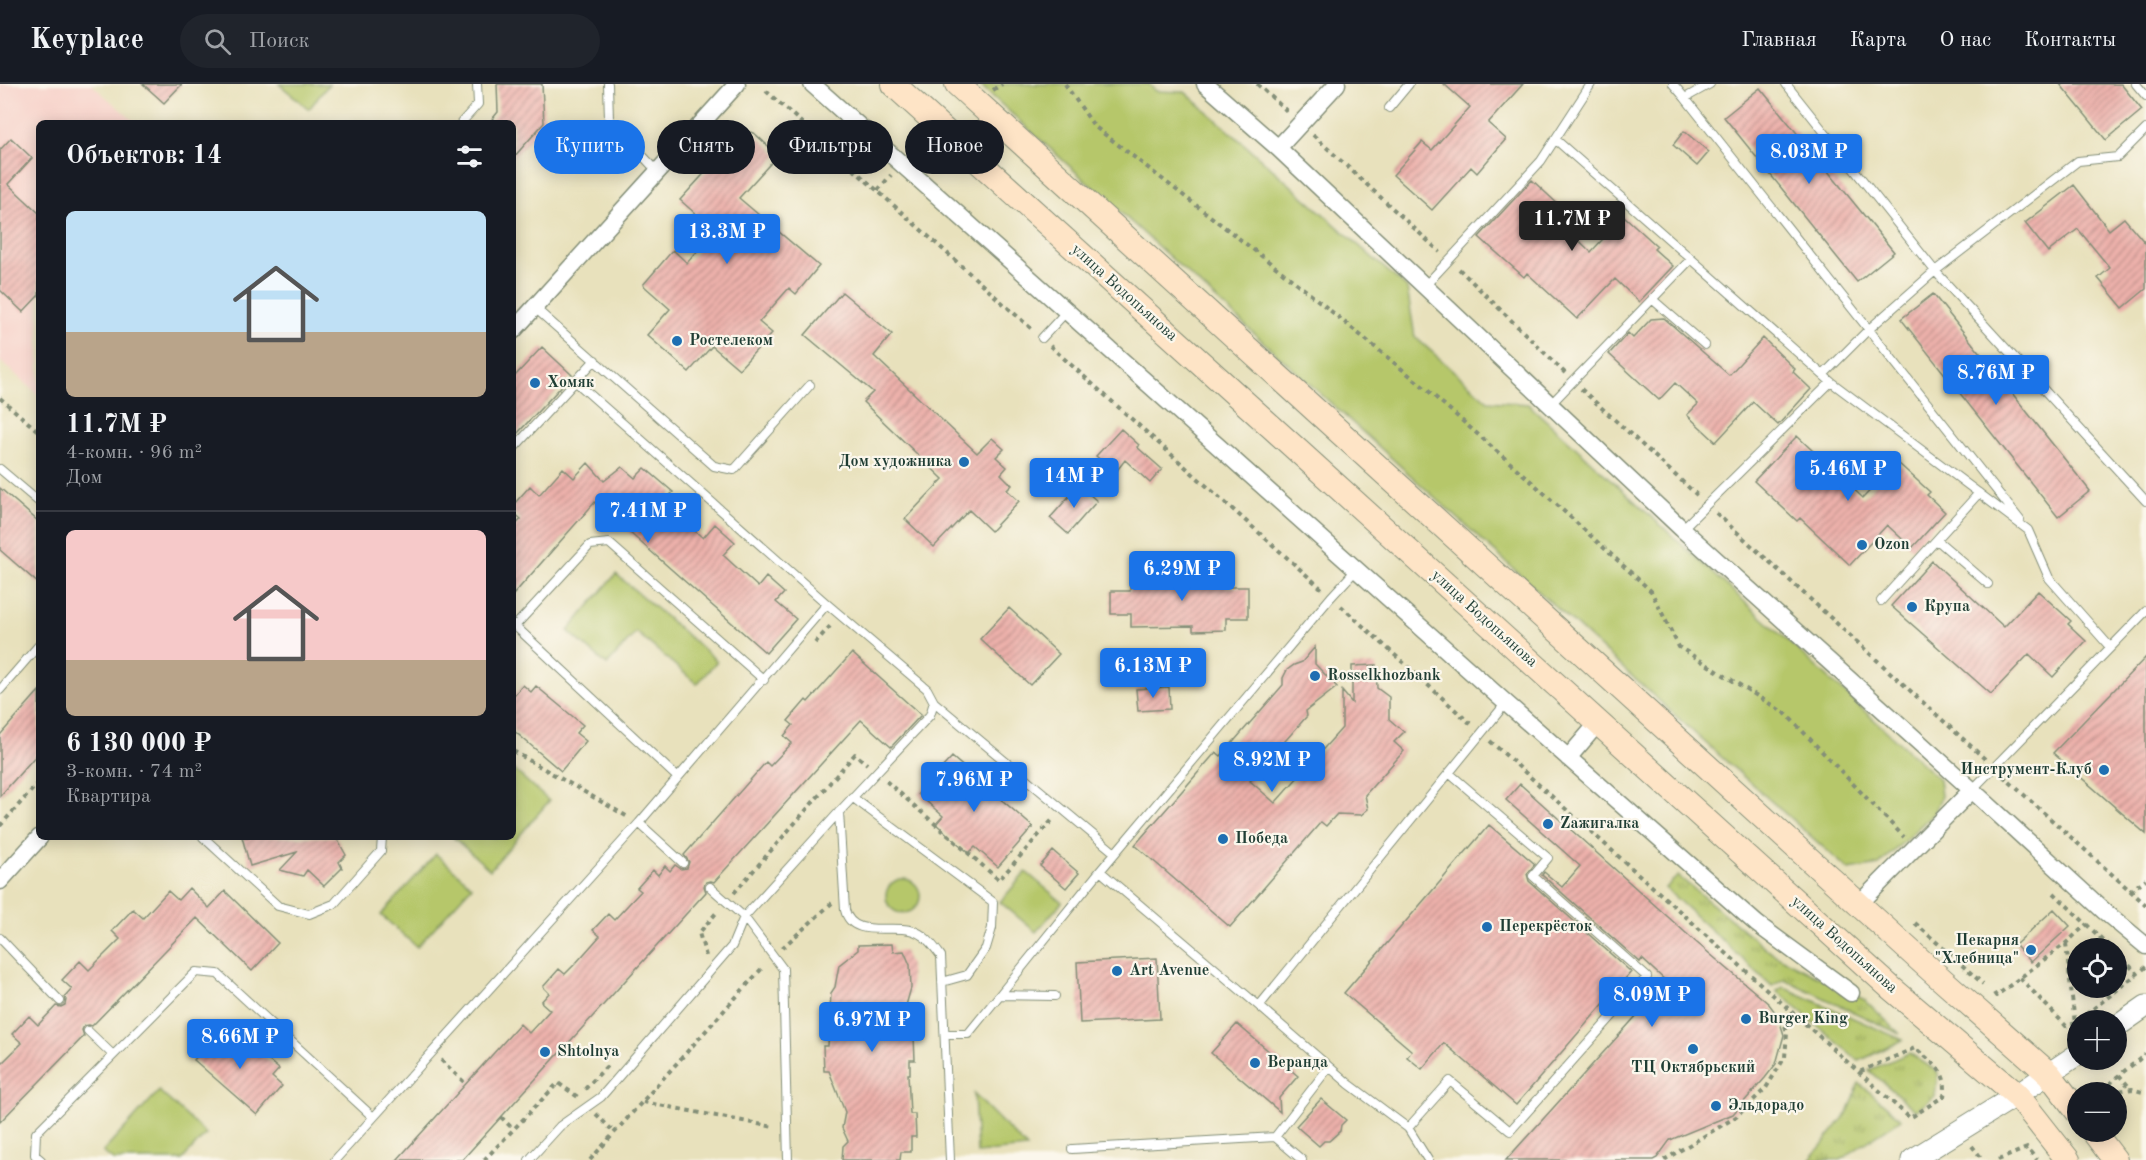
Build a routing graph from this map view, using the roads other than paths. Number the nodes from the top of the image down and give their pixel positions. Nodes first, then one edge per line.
1 (477, 84) edge
2 (608, 84) edge
3 (737, 84) edge
4 (812, 84) edge
5 (893, 84) edge
6 (957, 84) edge
7 (1205, 84) edge
8 (1337, 84) edge
9 (1409, 84) edge
10 (1591, 84) edge
11 (1673, 84) edge
12 (1710, 84) edge
13 (1786, 84) edge
14 (2136, 84) edge
15 (2146, 96) edge
16 (1685, 98) junction
17 (1389, 108) dead end
18 (464, 120) edge
19 (705, 120) edge
20 (2146, 129) edge
21 (1556, 139) junction
22 (1278, 148) junction
23 (657, 171) edge
24 (657, 173) edge
25 (1692, 259) junction
26 (1935, 272) junction
27 (1424, 287) junction
28 (1652, 299) junction
29 (535, 308) junction
30 (1067, 311) junction
31 (516, 328) edge
32 (1868, 330) junction
33 (1042, 338) dead end
34 (1706, 345) dead end
35 (595, 360) junction
36 (1823, 375) junction
37 (576, 382) junction
38 (1831, 382) junction
39 (810, 385) dead end
40 (1550, 405) junction
41 (516, 446) edge
42 (0, 469) edge
43 (1979, 493) junction
44 (36, 499) edge
45 (2146, 501) edge
46 (1682, 529) junction
47 (2028, 530) junction
48 (1937, 540) junction
49 (1356, 570) junction
50 (1988, 584) dead end
51 (1881, 601) dead end
52 (827, 604) junction
53 (2146, 611) edge
54 (516, 623) edge
55 (516, 627) edge
56 (2110, 647) junction
57 (36, 648) edge
58 (764, 680) junction
59 (0, 690) edge
60 (934, 702) junction
61 (1506, 703) junction
62 (1598, 723) junction
63 (1568, 758) junction
64 (1449, 773) junction
65 (677, 777) junction
66 (1972, 790) junction
67 (852, 797) junction
68 (839, 812) junction
69 (639, 823) junction
70 (37, 840) edge
71 (206, 840) edge
72 (382, 840) edge
73 (1115, 853) junction
74 (683, 863) dead end
75 (1100, 871) junction
76 (0, 880) edge
77 (710, 887) dead end
78 (1859, 904) junction
79 (744, 917) junction
80 (0, 938) edge
81 (2146, 946) edge
82 (942, 982) junction
83 (1851, 993) dead end
84 (1000, 995) junction
85 (1054, 996) dead end
86 (60, 1001) dead end
87 (1258, 1006) junction
88 (2146, 1006) edge
89 (2127, 1019) edge
90 (88, 1031) dead end
91 (945, 1034) junction
92 (113, 1055) junction
93 (2067, 1062) edge
94 (1329, 1067) junction
95 (2049, 1074) junction
96 (2017, 1095) junction
97 (2067, 1098) edge
98 (374, 1116) junction
99 (1408, 1128) junction
100 (1275, 1137) junction
101 (2101, 1142) edge
102 (1072, 1149) dead end
103 (40, 1160) edge
104 (335, 1160) edge
105 (529, 1160) edge
106 (788, 1160) edge
107 (950, 1160) edge
108 (1302, 1160) edge
109 (1428, 1160) edge
110 (1912, 1160) edge
111 (2068, 1160) edge
112 (2115, 1160) edge

1 - 18 lane
2 - 23 lane
3 - 19 street
4 - 30 street
5 - 62 main road, улица Водопьянова
6 - 78 main road
7 - 22 street
8 - 22 street
9 - 17 lane
10 - 21 lane
11 - 16 lane
12 - 16 lane
13 - 26 lane
14 - 15 lane
16 - 32 lane
20 - 26 lane
21 - 25 lane
21 - 27 lane
22 - 27 street
24 - 29 street
25 - 28 lane
25 - 36 lane
26 - 32 lane
26 - 45 lane
27 - 40 street
28 - 34 lane
28 - 40 lane
29 - 31 street
29 - 35 lane
30 - 33 lane
30 - 49 street
32 - 36 lane
32 - 47 lane
35 - 37 lane
35 - 39 lane
36 - 38 lane
37 - 41 lane
37 - 52 lane
38 - 43 lane
38 - 46 lane
40 - 46 street
42 - 44 lane
43 - 47 lane
43 - 48 lane
46 - 66 street
47 - 56 lane
48 - 50 lane
48 - 51 lane
49 - 61 street
49 - 73 lane
52 - 58 lane
52 - 60 lane
53 - 56 lane
54 - 58 lane
55 - 65 lane
56 - 66 lane
57 - 59 lane
58 - 65 lane
60 - 67 lane
60 - 73 lane
61 - 63 street
61 - 64 lane
62 - 63 street
62 - 96 main road, улица Водопьянова
63 - 83 street
64 - 87 lane
64 - 99 lane
65 - 69 lane
66 - 78 street
66 - 81 street
67 - 68 lane
67 - 82 lane
68 - 79 lane
68 - 82 lane
69 - 74 lane
69 - 98 lane
70 - 76 street
71 - 72 lane
73 - 75 lane
75 - 84 lane
75 - 87 lane
77 - 79 lane
78 - 95 main road
79 - 105 lane
79 - 106 lane
80 - 86 lane
82 - 91 lane
84 - 85 lane
84 - 91 lane
87 - 94 lane
88 - 89 street
90 - 92 lane
91 - 107 lane
92 - 98 lane
92 - 103 lane
93 - 95 street
94 - 99 lane
94 - 100 lane
95 - 96 street
95 - 97 main road
96 - 110 street
96 - 111 main road, улица Водопьянова
98 - 104 lane
99 - 109 lane
100 - 102 lane
100 - 108 lane
101 - 112 main road

